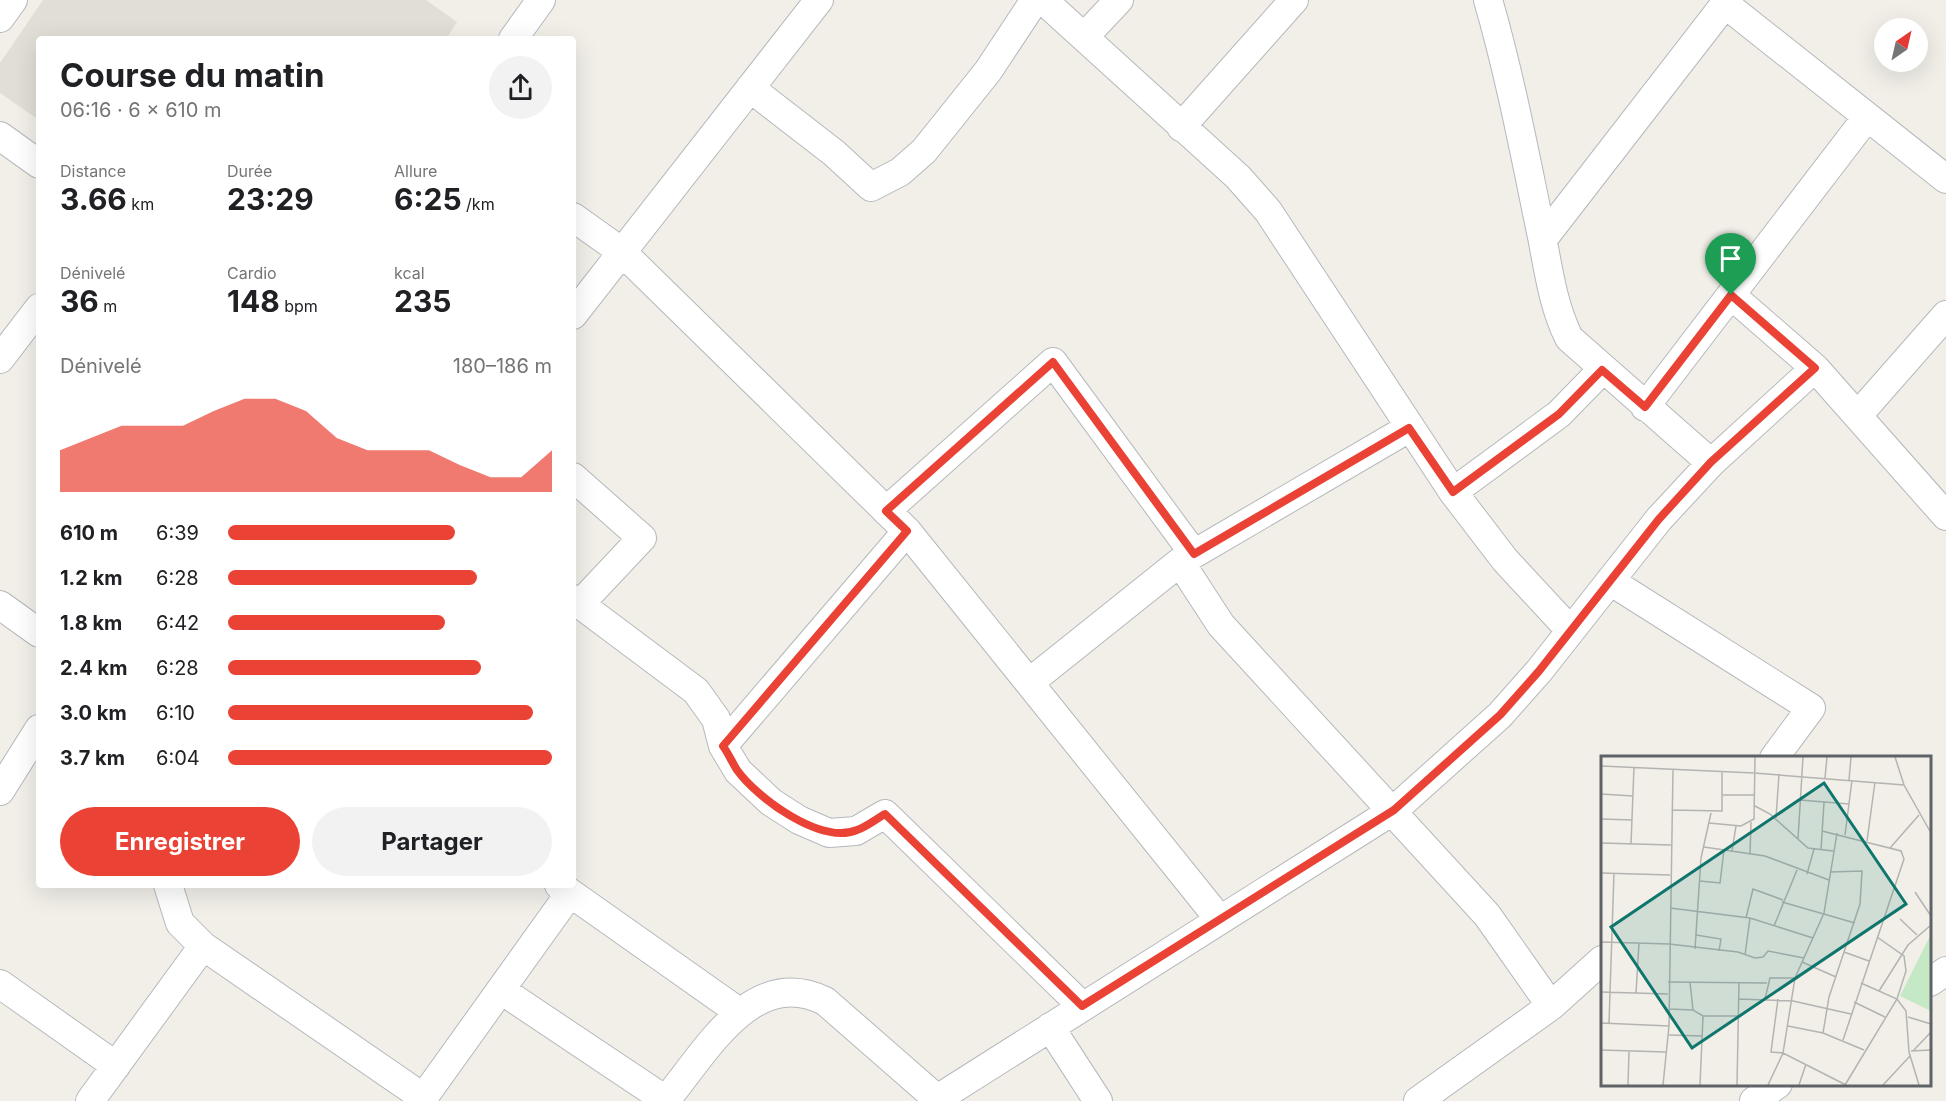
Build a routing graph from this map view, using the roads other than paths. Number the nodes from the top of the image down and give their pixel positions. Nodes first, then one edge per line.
1 (13, 0) edge
2 (541, 0) edge
3 (819, 0) edge
4 (1035, 0) edge
5 (1043, 0) edge
6 (1119, 0) edge
7 (1294, 0) edge
8 (1726, 2) edge
9 (1495, 5) edge
10 (0, 18) edge
11 (515, 36) edge
12 (1085, 36) junction
13 (750, 88) junction
14 (1867, 117) junction
15 (1181, 127) junction
16 (0, 136) edge
17 (36, 162) edge
18 (1946, 179) edge
19 (576, 218) edge
20 (1543, 239) junction
21 (622, 252) junction
22 (1731, 295) junction
23 (576, 311) edge
24 (36, 312) edge
25 (1946, 315) edge
26 (0, 359) edge
27 (1815, 368) junction
28 (1602, 370) junction
29 (1645, 407) junction
30 (1859, 414) junction
31 (1409, 428) junction
32 (1711, 462) junction
33 (576, 480) edge
34 (1453, 492) junction
35 (886, 511) junction
36 (1946, 516) edge
37 (907, 531) junction
38 (1187, 558) junction
39 (1610, 581) junction
40 (576, 601) edge
41 (0, 605) edge
42 (1569, 629) junction
43 (36, 631) edge
44 (1030, 682) junction
45 (36, 742) edge
46 (723, 746) junction
47 (1775, 756) edge
48 (30, 768) edge
49 (0, 791) edge
50 (1394, 810) junction
51 (169, 888) edge
52 (564, 889) edge
53 (1220, 920) junction
54 (203, 946) junction
55 (1601, 961) edge
56 (1946, 971) edge
57 (1931, 981) edge
58 (0, 984) edge
59 (501, 990) junction
60 (1082, 1006) junction
61 (1551, 1006) junction
62 (739, 1011) junction
63 (1050, 1027) junction
64 (116, 1066) junction
65 (1775, 1086) edge
66 (423, 1099) edge
67 (935, 1100) edge
68 (90, 1101) edge
69 (667, 1101) edge
70 (1098, 1101) edge
71 (1418, 1101) edge
72 (1754, 1101) edge

1 - 10 street
2 - 11 street
3 - 13 street
4 - 13 street
5 - 12 street
6 - 12 street
7 - 15 street
8 - 14 street
8 - 20 street
9 - 20 street
12 - 15 street
13 - 21 street
14 - 18 street
14 - 22 street
15 - 31 street
16 - 17 street
19 - 21 street
20 - 28 street
21 - 23 street
21 - 35 street
22 - 27 street
22 - 29 street
24 - 26 street
25 - 30 street
27 - 30 street
27 - 32 street
28 - 29 street
28 - 34 street
29 - 32 street
30 - 36 street
31 - 34 street
31 - 38 street
32 - 39 street
33 - 40 street
34 - 42 street
35 - 37 street
35 - 38 street
37 - 44 street
37 - 46 street
38 - 44 street
38 - 50 street
39 - 42 street
39 - 47 street
40 - 46 street
41 - 43 street
42 - 50 street
44 - 53 street
45 - 48 street
46 - 60 street
48 - 49 street
50 - 53 street
50 - 61 street
51 - 54 street
52 - 59 street
52 - 62 street
53 - 60 street
54 - 64 street
54 - 66 street
55 - 61 street
56 - 57 street
58 - 64 street
59 - 66 street
59 - 69 street
60 - 63 street
61 - 71 street
62 - 67 street
62 - 69 street
63 - 67 street
63 - 70 street
64 - 68 street
65 - 72 street

